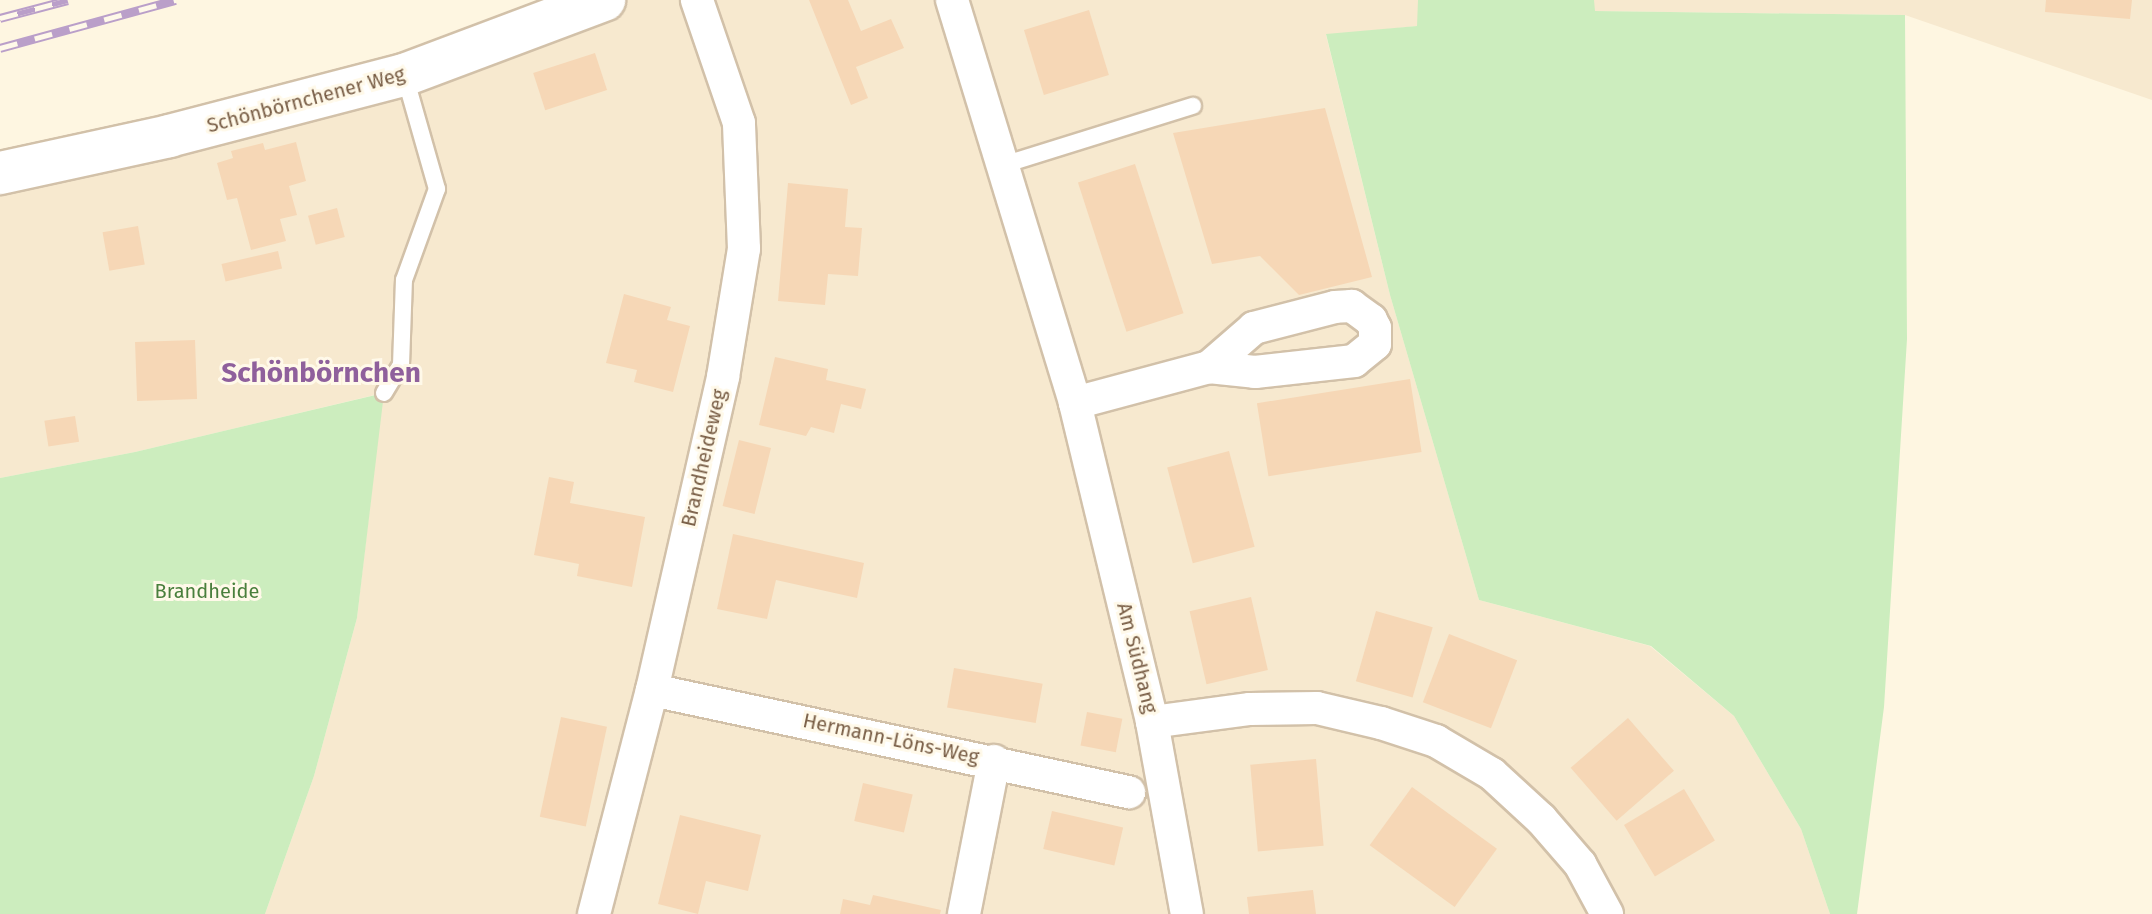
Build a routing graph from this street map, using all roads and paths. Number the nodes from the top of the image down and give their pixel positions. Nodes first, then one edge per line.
1 (604, 0) edge
2 (697, 0) edge
3 (952, 0) edge
4 (404, 75) junction
5 (1193, 106) dead end
6 (1003, 165) junction
7 (0, 173) edge
8 (1209, 367) dead end
9 (384, 393) dead end
10 (1075, 403) junction
11 (652, 690) junction
12 (1152, 722) junction
13 (994, 761) junction
14 (1129, 792) dead end
15 (594, 914) edge
16 (964, 914) edge
17 (1187, 914) edge
18 (1607, 914) edge

1 - 4 street, Schönbörnchener Weg
2 - 11 street, Brandheideweg
3 - 6 street, Am Südhang
4 - 7 street, Schönbörnchener Weg
4 - 9 lane
5 - 6 lane
6 - 10 street, Am Südhang
8 - 10 street
10 - 12 street, Am Südhang
11 - 13 street, Hermann-Löns-Weg
11 - 15 street, Brandheideweg
12 - 17 street, Am Südhang
12 - 18 street
13 - 14 street, Hermann-Löns-Weg
13 - 16 street

